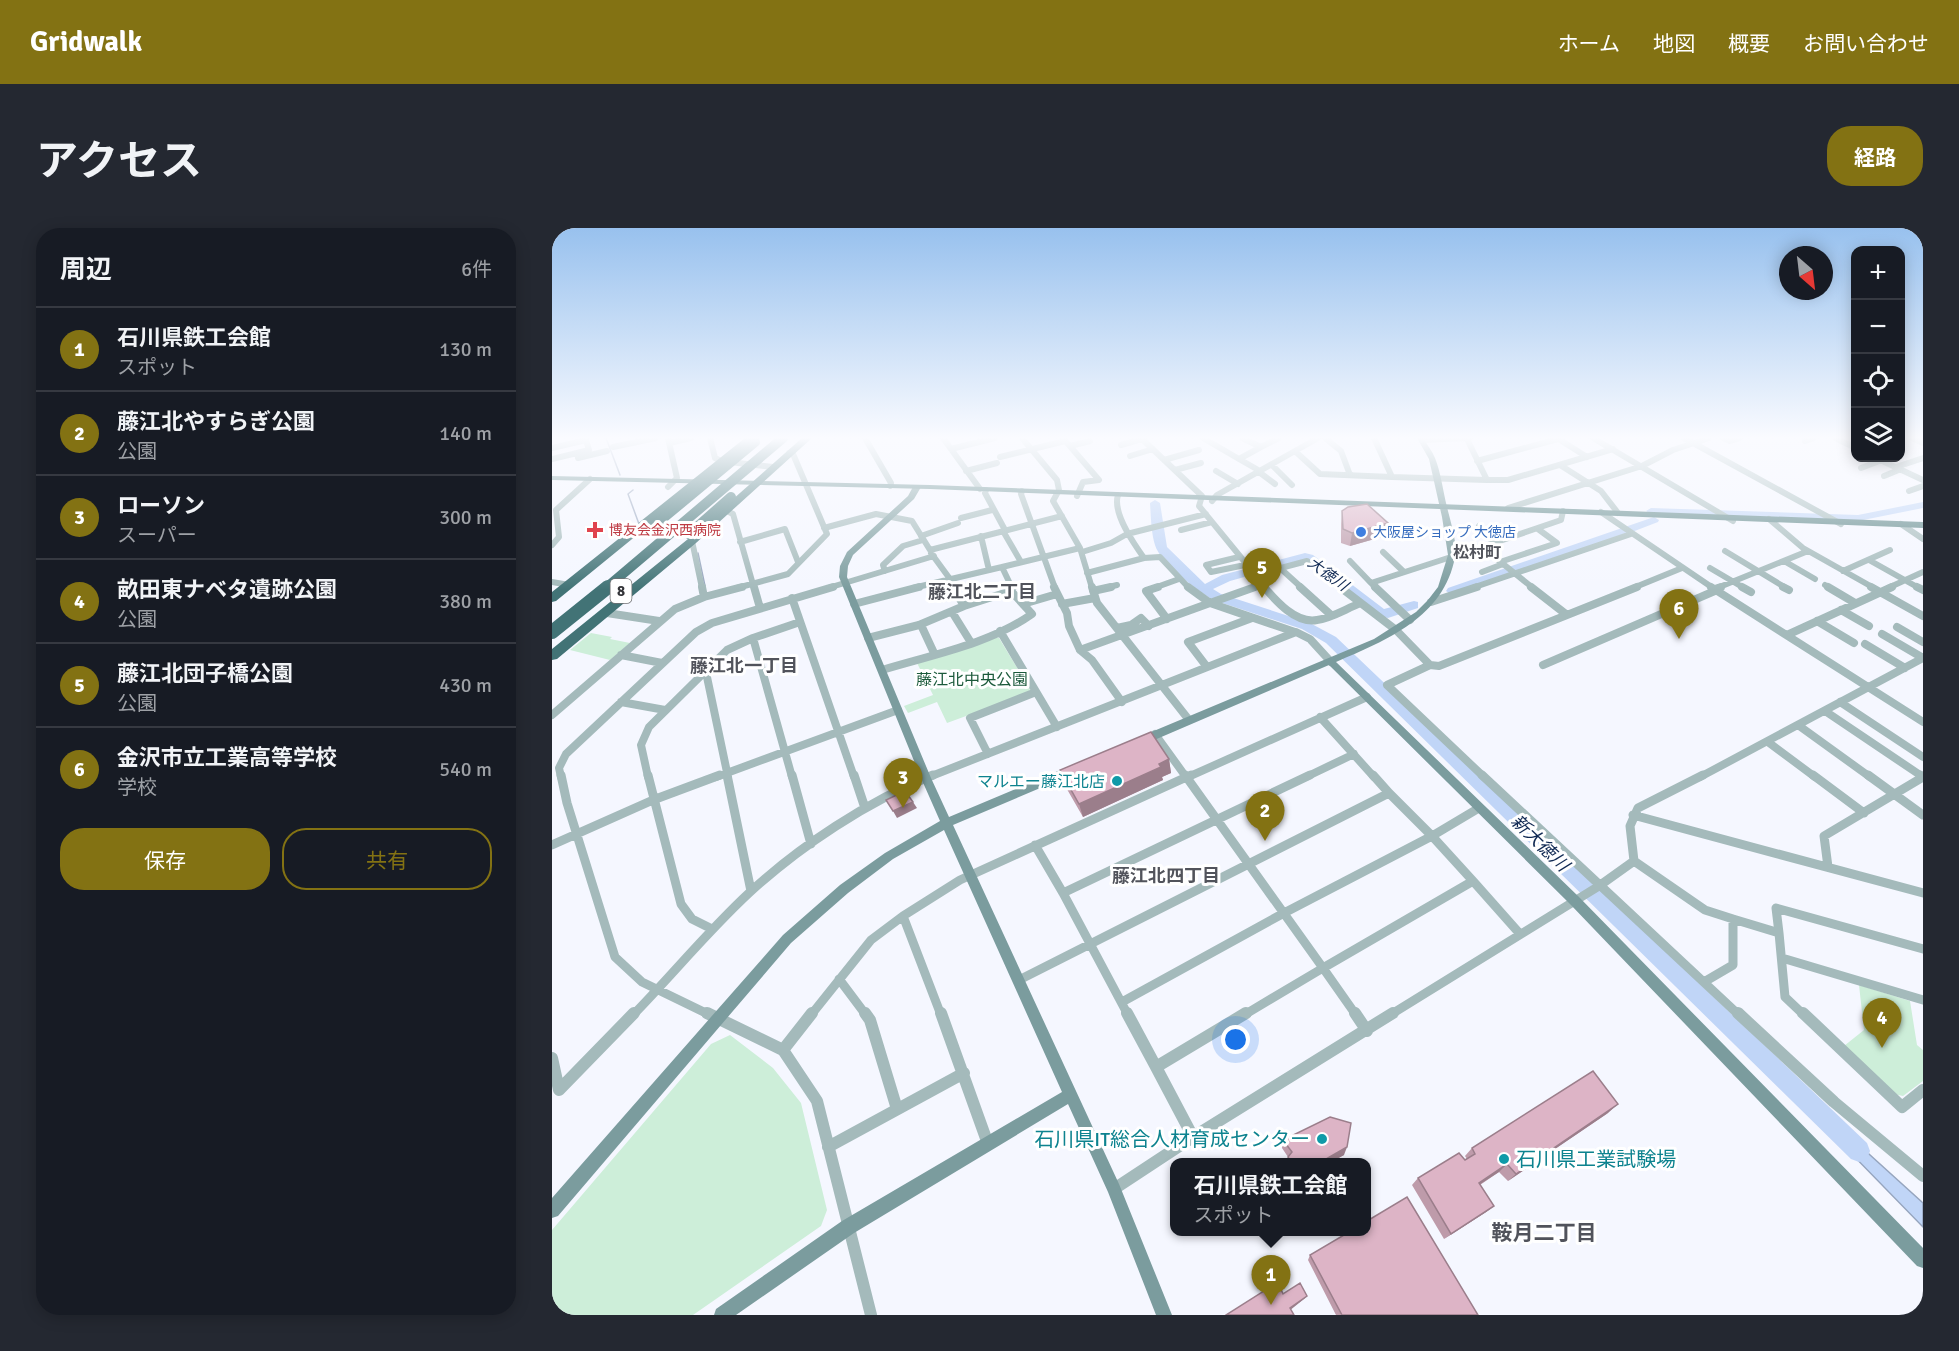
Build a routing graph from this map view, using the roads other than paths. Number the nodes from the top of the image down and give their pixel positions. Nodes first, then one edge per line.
1 (579, 489) edge
2 (689, 489) edge
3 (697, 489) edge
4 (714, 489) edge
5 (731, 489) edge
6 (741, 489) edge
7 (749, 489) edge
8 (809, 489) edge
9 (901, 489) edge
10 (916, 489) junction
11 (1058, 489) edge
12 (1080, 489) edge
13 (1192, 489) edge
14 (1230, 489) edge
15 (1439, 489) edge
16 (1570, 489) edge
17 (1597, 489) edge
18 (1680, 489) edge
19 (1777, 489) edge
20 (1915, 489) edge
21 (984, 490) junction
22 (1909, 491) dead end
23 (1021, 493) junction
24 (1058, 494) junction
25 (1078, 494) junction
26 (1118, 496) junction
27 (1202, 500) junction
28 (1212, 500) junction
29 (1508, 508) junction
30 (1443, 509) junction
31 (725, 510) junction
32 (992, 510) junction
33 (1564, 512) junction
34 (1618, 513) junction
35 (1206, 514) junction
36 (1603, 514) junction
37 (554, 515) edge
38 (889, 516) junction
39 (1062, 516) junction
40 (1725, 516) junction
41 (1834, 520) junction
42 (1770, 521) junction
43 (1212, 522) junction
44 (1030, 524) junction
45 (1479, 526) dead end
46 (1902, 526) junction
47 (1923, 527) edge
48 (824, 528) junction
49 (1538, 529) junction
50 (1004, 530) junction
51 (1181, 530) dead end
52 (1127, 534) junction
53 (1631, 534) junction
54 (981, 536) junction
55 (690, 538) junction
56 (922, 538) junction
57 (1923, 539) edge
58 (1499, 541) junction
59 (740, 542) junction
60 (552, 545) edge
61 (1482, 547) junction
62 (1081, 550) junction
63 (1890, 550) dead end
64 (1725, 551) dead end
65 (1808, 551) junction
66 (1383, 552) dead end
67 (932, 553) junction
68 (1044, 556) junction
69 (1452, 556) junction
70 (1239, 557) junction
71 (1144, 558) junction
72 (1869, 560) junction
73 (1350, 561) dead end
74 (1784, 561) junction
75 (798, 562) junction
76 (1022, 562) junction
77 (1502, 563) junction
78 (1002, 567) junction
79 (1710, 567) dead end
80 (1280, 568) junction
81 (1682, 568) junction
82 (989, 570) junction
83 (1758, 570) junction
84 (885, 571) junction
85 (1250, 571) junction
86 (1843, 571) junction
87 (1404, 572) junction
88 (1482, 572) dead end
89 (1923, 572) edge
90 (1087, 573) junction
91 (1516, 574) junction
92 (950, 579) junction
93 (1179, 579) junction
94 (1815, 579) dead end
95 (1905, 580) junction
96 (1733, 581) junction
97 (552, 582) edge
98 (845, 582) junction
99 (1371, 583) junction
100 (753, 584) junction
101 (1262, 584) junction
102 (569, 585) junction
103 (1117, 585) dead end
104 (1826, 585) dead end
105 (1716, 590) junction
106 (1789, 590) dead end
107 (1923, 590) edge
108 (1011, 591) junction
109 (1751, 592) dead end
110 (1881, 592) junction
111 (1056, 594) junction
112 (1094, 595) junction
113 (704, 597) junction
114 (552, 598) edge
115 (792, 598) junction
116 (1213, 602) junction
117 (1431, 602) junction
118 (1361, 603) junction
119 (1855, 603) junction
120 (854, 604) junction
121 (1023, 604) junction
122 (1062, 604) junction
123 (964, 606) junction
124 (552, 607) edge
125 (760, 608) junction
126 (1840, 610) junction
127 (952, 612) junction
128 (607, 613) junction
129 (1331, 615) junction
130 (1567, 615) junction
131 (1923, 616) edge
132 (1252, 618) junction
133 (1167, 619) junction
134 (1410, 620) junction
135 (659, 621) junction
136 (1817, 621) junction
137 (552, 622) edge
138 (800, 622) junction
139 (921, 625) junction
140 (1149, 626) junction
141 (1869, 626) dead end
142 (1897, 627) dead end
143 (1117, 628) junction
144 (1396, 630) junction
145 (1000, 631) junction
146 (552, 632) edge
147 (1296, 632) junction
148 (1882, 634) dead end
149 (1124, 636) junction
150 (1787, 636) junction
151 (753, 638) junction
152 (868, 638) junction
153 (970, 641) junction
154 (1923, 642) edge
155 (1854, 644) dead end
156 (1865, 644) dead end
157 (552, 646) edge
158 (1080, 650) junction
159 (934, 653) junction
160 (621, 655) junction
161 (552, 656) edge
162 (1341, 657) junction
163 (1923, 658) edge
164 (662, 663) junction
165 (1430, 665) junction
166 (1543, 665) dead end
167 (1207, 667) junction
168 (1905, 668) junction
169 (882, 670) junction
170 (703, 673) junction
171 (1161, 685) junction
172 (1869, 687) junction
173 (1036, 692) junction
174 (1367, 697) junction
175 (621, 702) junction
176 (1122, 702) junction
177 (1840, 702) junction
178 (665, 710) junction
179 (898, 710) junction
180 (1826, 711) junction
181 (552, 715) edge
182 (1320, 717) junction
183 (1189, 720) junction
184 (1923, 722) edge
185 (1798, 725) junction
186 (1057, 727) junction
187 (839, 731) junction
188 (1155, 734) junction
189 (1768, 742) junction
190 (1134, 744) edge
191 (784, 751) junction
192 (988, 754) junction
193 (1354, 754) junction
194 (1923, 757) edge
195 (557, 760) edge
196 (1091, 762) edge
197 (726, 773) junction
198 (1186, 777) junction
199 (926, 778) junction
200 (1389, 793) junction
201 (1894, 795) junction
202 (653, 800) junction
203 (865, 808) junction
204 (1479, 808) junction
205 (1864, 813) junction
206 (1633, 815) junction
207 (1923, 815) edge
208 (1216, 818) junction
209 (946, 823) junction
210 (577, 834) junction
211 (1431, 836) junction
212 (811, 844) junction
213 (552, 845) edge
214 (1035, 845) junction
215 (1634, 861) junction
216 (1250, 862) junction
217 (1828, 867) junction
218 (972, 875) junction
219 (1473, 881) junction
220 (1596, 887) junction
221 (751, 891) junction
222 (1063, 893) junction
223 (1923, 893) edge
224 (1574, 900) junction
225 (1284, 913) junction
226 (903, 916) junction
227 (1733, 919) junction
228 (712, 929) junction
229 (1779, 933) junction
230 (1520, 934) junction
231 (1091, 945) junction
232 (1923, 949) edge
233 (1782, 958) junction
234 (1323, 968) junction
235 (838, 979) junction
236 (1019, 980) junction
237 (1704, 982) junction
238 (657, 989) junction
239 (1923, 1000) edge
240 (1122, 1002) junction
241 (720, 1019) junction
242 (1367, 1031) junction
243 (783, 1050) junction
244 (552, 1058) edge
245 (1156, 1067) junction
246 (964, 1073) junction
247 (1923, 1090) edge
248 (1070, 1095) junction
249 (897, 1109) junction
250 (1193, 1137) junction
251 (988, 1143) junction
252 (828, 1147) junction
253 (1923, 1176) edge
254 (1114, 1189) junction
255 (552, 1210) edge
256 (848, 1227) junction
257 (1923, 1260) edge
258 (722, 1315) edge
259 (871, 1315) edge
260 (1164, 1315) edge

1 - 37 street
2 - 102 highway
3 - 124 highway, 8, bridge
4 - 137 highway
5 - 146 highway, bridge
6 - 55 highway, 8, bridge
7 - 31 highway
8 - 48 street
9 - 10 main road
10 - 21 main road
10 - 38 street
11 - 24 street
12 - 25 street
13 - 27 street
14 - 28 street
15 - 30 street
16 - 29 street
17 - 34 street
18 - 40 street
19 - 41 street
20 - 22 street
21 - 23 main road
21 - 32 street
23 - 24 main road
23 - 44 street
24 - 25 main road
24 - 39 street
25 - 26 main road
26 - 27 main road
26 - 52 street
27 - 28 main road
27 - 35 street
28 - 30 main road
29 - 30 main road
29 - 33 main road
30 - 33 main road
30 - 69 street
31 - 55 highway
31 - 59 street
32 - 50 street
32 - 56 street
33 - 36 main road
33 - 49 street
34 - 36 main road
34 - 40 main road
35 - 43 street
35 - 52 street
36 - 40 main road
36 - 53 street
37 - 60 street
38 - 48 street
38 - 56 street
38 - 98 street
39 - 44 street
39 - 62 street
40 - 42 main road
41 - 42 main road
41 - 46 main road
42 - 65 street
43 - 51 street
43 - 70 street
44 - 50 street
44 - 68 street
45 - 58 street
46 - 47 main road
46 - 57 street
48 - 75 street
49 - 58 street
49 - 77 street
50 - 54 street
50 - 76 street
52 - 62 street
52 - 71 street
53 - 81 street
53 - 91 street
54 - 67 street
54 - 82 street
55 - 113 street
55 - 128 highway
55 - 157 highway, 8
56 - 67 street
56 - 84 street
58 - 61 street
59 - 75 street
59 - 100 street
61 - 69 street
61 - 77 street
62 - 68 street
62 - 90 street
63 - 72 street
64 - 83 street
65 - 74 street
65 - 86 street
66 - 87 street
67 - 84 street
67 - 92 street
68 - 76 street
68 - 111 street
69 - 87 street
69 - 117 street
70 - 85 street
70 - 85 street
71 - 90 street
71 - 93 street
72 - 86 street
72 - 95 street
73 - 99 street
74 - 83 street
74 - 94 street
75 - 100 street
76 - 78 street
77 - 88 street
77 - 91 street
78 - 82 street
78 - 108 street
79 - 96 street
80 - 85 street
80 - 118 street
80 - 129 street
81 - 105 street
81 - 130 street
82 - 92 street
83 - 96 street
83 - 106 street
84 - 98 street
85 - 101 street
86 - 110 street
87 - 99 street
89 - 95 street
90 - 112 street
91 - 117 street
91 - 130 street
92 - 120 street
92 - 123 street
93 - 116 street
93 - 133 street
95 - 107 street
95 - 110 street
96 - 105 street
96 - 109 street
97 - 102 street
98 - 115 street
98 - 120 street
99 - 134 street
100 - 113 street
100 - 125 street
101 - 116 street
101 - 129 street
102 - 114 highway
103 - 112 street
104 - 119 street
105 - 150 street
105 - 166 street
108 - 121 street
108 - 123 street
110 - 119 street
110 - 131 street
111 - 121 street
111 - 122 street
112 - 122 street
112 - 143 street
113 - 135 street
115 - 125 street
115 - 138 street
116 - 132 street
116 - 133 street
117 - 134 street
118 - 129 street
118 - 144 street
119 - 126 street
120 - 152 street
121 - 145 street
122 - 158 street
123 - 127 street
125 - 164 street
126 - 136 street
126 - 141 street
127 - 139 street
127 - 153 street
128 - 135 street
128 - 161 highway
130 - 165 street
132 - 147 street
132 - 167 street
133 - 140 street
134 - 144 street
135 - 160 street
136 - 150 street
136 - 155 street
138 - 151 street
138 - 187 street
139 - 152 street
139 - 159 street
140 - 143 street
140 - 149 street
142 - 154 street
143 - 149 street
144 - 162 street
144 - 165 street
145 - 153 street
145 - 173 street
147 - 162 street
147 - 167 street
148 - 163 street
149 - 158 street
149 - 171 street
150 - 172 street
151 - 170 street
151 - 191 street
152 - 169 street
153 - 159 street
156 - 168 street
158 - 176 street
159 - 169 street
160 - 164 street
160 - 181 street
162 - 174 street
162 - 183 street
163 - 168 street
164 - 175 street
165 - 220 street
167 - 171 street
168 - 172 street
169 - 179 street
170 - 178 street
170 - 197 street
171 - 176 street
171 - 183 street
172 - 177 street
172 - 184 street
173 - 186 street
173 - 192 street
174 - 182 street
174 - 204 street
175 - 178 street
175 - 195 street
176 - 186 street
177 - 180 street
177 - 194 street
178 - 202 street
179 - 187 street
179 - 199 street
180 - 185 street
180 - 201 street
182 - 193 street
182 - 198 street
183 - 188 street
185 - 189 street
185 - 201 street
186 - 192 street
187 - 191 street
187 - 203 street
188 - 190 street
188 - 198 street
189 - 205 street
189 - 206 street
191 - 197 street
191 - 212 street
192 - 199 street
193 - 200 street
193 - 208 street
195 - 210 street
196 - 209 street
197 - 202 street
197 - 221 street
198 - 208 street
198 - 214 street
199 - 203 street
199 - 209 street
200 - 211 street
200 - 216 street
201 - 205 street
201 - 207 street
202 - 210 street
202 - 228 street
203 - 212 street
204 - 211 street
204 - 224 street
205 - 217 street
206 - 215 street
206 - 217 street
208 - 216 street
208 - 222 street
209 - 218 street
209 - 241 street
210 - 213 street
210 - 238 street
211 - 219 street
211 - 225 street
212 - 221 street
214 - 218 street
214 - 222 street
215 - 220 street
215 - 227 street
216 - 225 street
216 - 231 street
217 - 223 street
218 - 226 street
218 - 236 street
219 - 230 street
219 - 234 street
220 - 224 street
220 - 237 street
221 - 228 street
222 - 231 street
224 - 230 street
224 - 257 street
225 - 234 street
225 - 240 street
226 - 235 street
226 - 246 street
227 - 229 street
227 - 237 street
228 - 238 street
229 - 232 street
229 - 233 street
230 - 242 street
231 - 236 street
231 - 240 street
233 - 239 street
233 - 247 street
234 - 242 street
234 - 245 street
235 - 243 street
235 - 249 street
236 - 248 street
237 - 253 street
238 - 241 street
238 - 244 street
240 - 245 street
241 - 243 street
241 - 255 street
242 - 250 street
243 - 252 street
245 - 250 street
246 - 249 street
246 - 251 street
248 - 251 street
248 - 254 street
249 - 252 street
250 - 254 street
251 - 256 street
252 - 256 street
254 - 260 street
256 - 258 street
256 - 259 street

